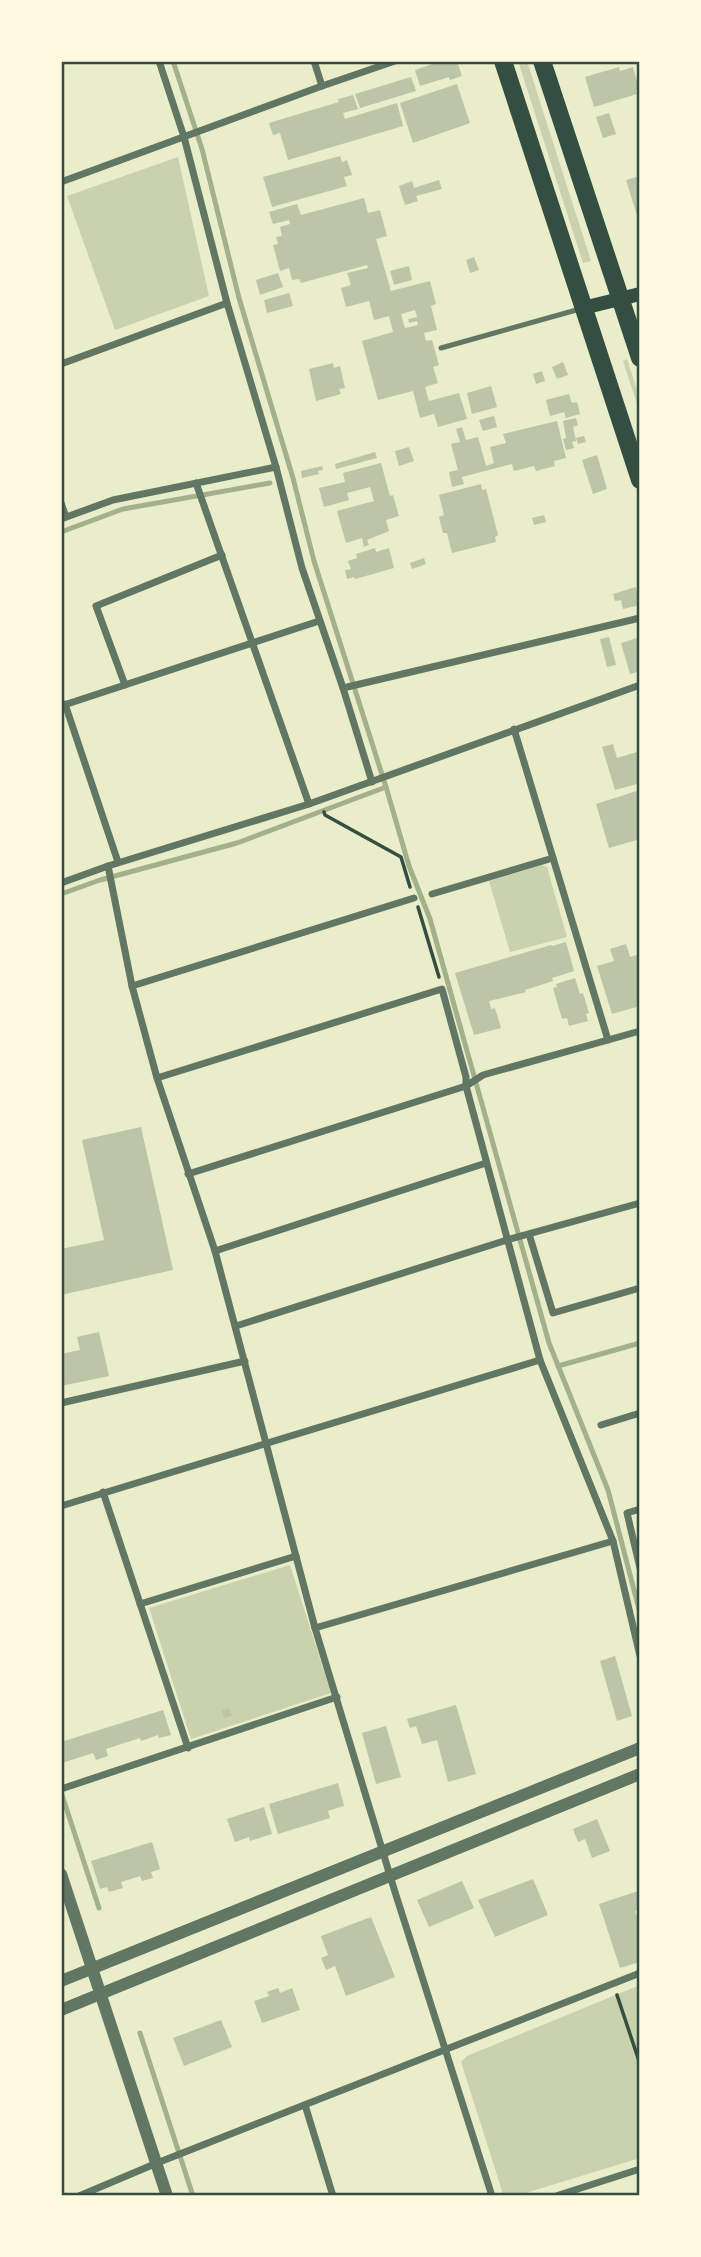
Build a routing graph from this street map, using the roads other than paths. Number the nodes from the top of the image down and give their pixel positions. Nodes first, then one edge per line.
1 (159, 61) edge
2 (314, 61) edge
3 (395, 61) edge
4 (503, 61) edge
5 (542, 61) edge
6 (322, 86) junction
7 (187, 136) junction
8 (61, 182) edge
9 (640, 294) edge
10 (621, 299) junction
11 (227, 303) junction
12 (583, 308) junction
13 (441, 348) dead end
14 (640, 358) edge
15 (61, 364) edge
16 (276, 467) junction
17 (640, 480) edge
18 (199, 490) junction
19 (61, 503) edge
20 (64, 518) edge
21 (222, 555) junction
22 (640, 618) edge
23 (319, 621) junction
24 (252, 643) junction
25 (125, 685) junction
26 (640, 685) edge
27 (346, 687) junction
28 (63, 705) edge
29 (514, 729) junction
30 (374, 781) junction
31 (309, 804) junction
32 (553, 858) junction
33 (118, 862) junction
34 (109, 873) junction
35 (61, 883) edge
36 (432, 894) dead end
37 (414, 898) dead end
38 (132, 986) junction
39 (640, 1031) edge
40 (608, 1040) junction
41 (157, 1078) junction
42 (468, 1084) junction
43 (486, 1163) junction
44 (188, 1174) junction
45 (640, 1203) edge
46 (527, 1235) junction
47 (510, 1240) junction
48 (215, 1251) junction
49 (640, 1288) edge
50 (236, 1326) junction
51 (540, 1360) junction
52 (244, 1361) junction
53 (61, 1403) edge
54 (640, 1413) edge
55 (601, 1424) dead end
56 (266, 1444) junction
57 (103, 1492) junction
58 (61, 1506) edge
59 (640, 1510) edge
60 (613, 1541) junction
61 (296, 1556) junction
62 (640, 1568) edge
63 (140, 1604) junction
64 (316, 1628) junction
65 (640, 1656) edge
66 (337, 1697) junction
67 (188, 1748) junction
68 (640, 1748) edge
69 (640, 1774) edge
70 (63, 1788) edge
71 (384, 1850) junction
72 (61, 1874) edge
73 (391, 1875) junction
74 (92, 1968) junction
75 (640, 1973) edge
76 (61, 1981) edge
77 (101, 1994) junction
78 (61, 2010) edge
79 (447, 2049) junction
80 (305, 2105) junction
81 (157, 2163) junction
82 (640, 2169) edge
83 (79, 2196) edge
84 (167, 2196) edge
85 (333, 2196) edge
86 (492, 2196) edge
87 (556, 2196) edge

1 - 7 street
2 - 6 street
3 - 6 street
4 - 12 main road
5 - 10 main road
6 - 7 street
7 - 8 street
7 - 11 street
9 - 10 main road
10 - 12 main road
10 - 14 main road
11 - 15 street
11 - 16 street
12 - 13 lane
12 - 17 main road
16 - 18 street
16 - 23 street
18 - 20 street
18 - 21 street
19 - 20 street
21 - 24 street
21 - 25 street
22 - 27 street
23 - 24 street
23 - 27 street
24 - 25 street
24 - 31 street
25 - 28 street
26 - 29 street
27 - 30 street
28 - 33 street
29 - 30 street
29 - 32 street
30 - 31 street
31 - 33 street
32 - 36 street
32 - 40 street
33 - 34 street
34 - 35 street
34 - 38 street
37 - 38 street
38 - 41 street
39 - 40 street
40 - 42 street
41 - 42 street
41 - 44 street
42 - 43 street
42 - 44 street
43 - 47 street
43 - 48 street
44 - 48 street
45 - 46 street
46 - 47 street
46 - 49 street
47 - 50 street
47 - 51 street
48 - 50 street
50 - 52 street
51 - 56 street
51 - 60 street
52 - 53 street
52 - 56 street
54 - 55 street
56 - 57 street
56 - 61 street
57 - 58 street
57 - 63 street
59 - 62 street
60 - 64 street
60 - 65 street
61 - 63 street
61 - 64 street
63 - 67 street
64 - 66 street
66 - 67 street
66 - 71 street
67 - 70 street
68 - 71 street
69 - 73 street
71 - 73 street
71 - 74 street
72 - 74 street
73 - 77 street
73 - 79 street
74 - 76 street
74 - 77 street
75 - 79 street
77 - 78 street
77 - 81 street
79 - 80 street
79 - 86 street
80 - 81 street
80 - 85 street
81 - 83 street
81 - 84 street
82 - 87 street

